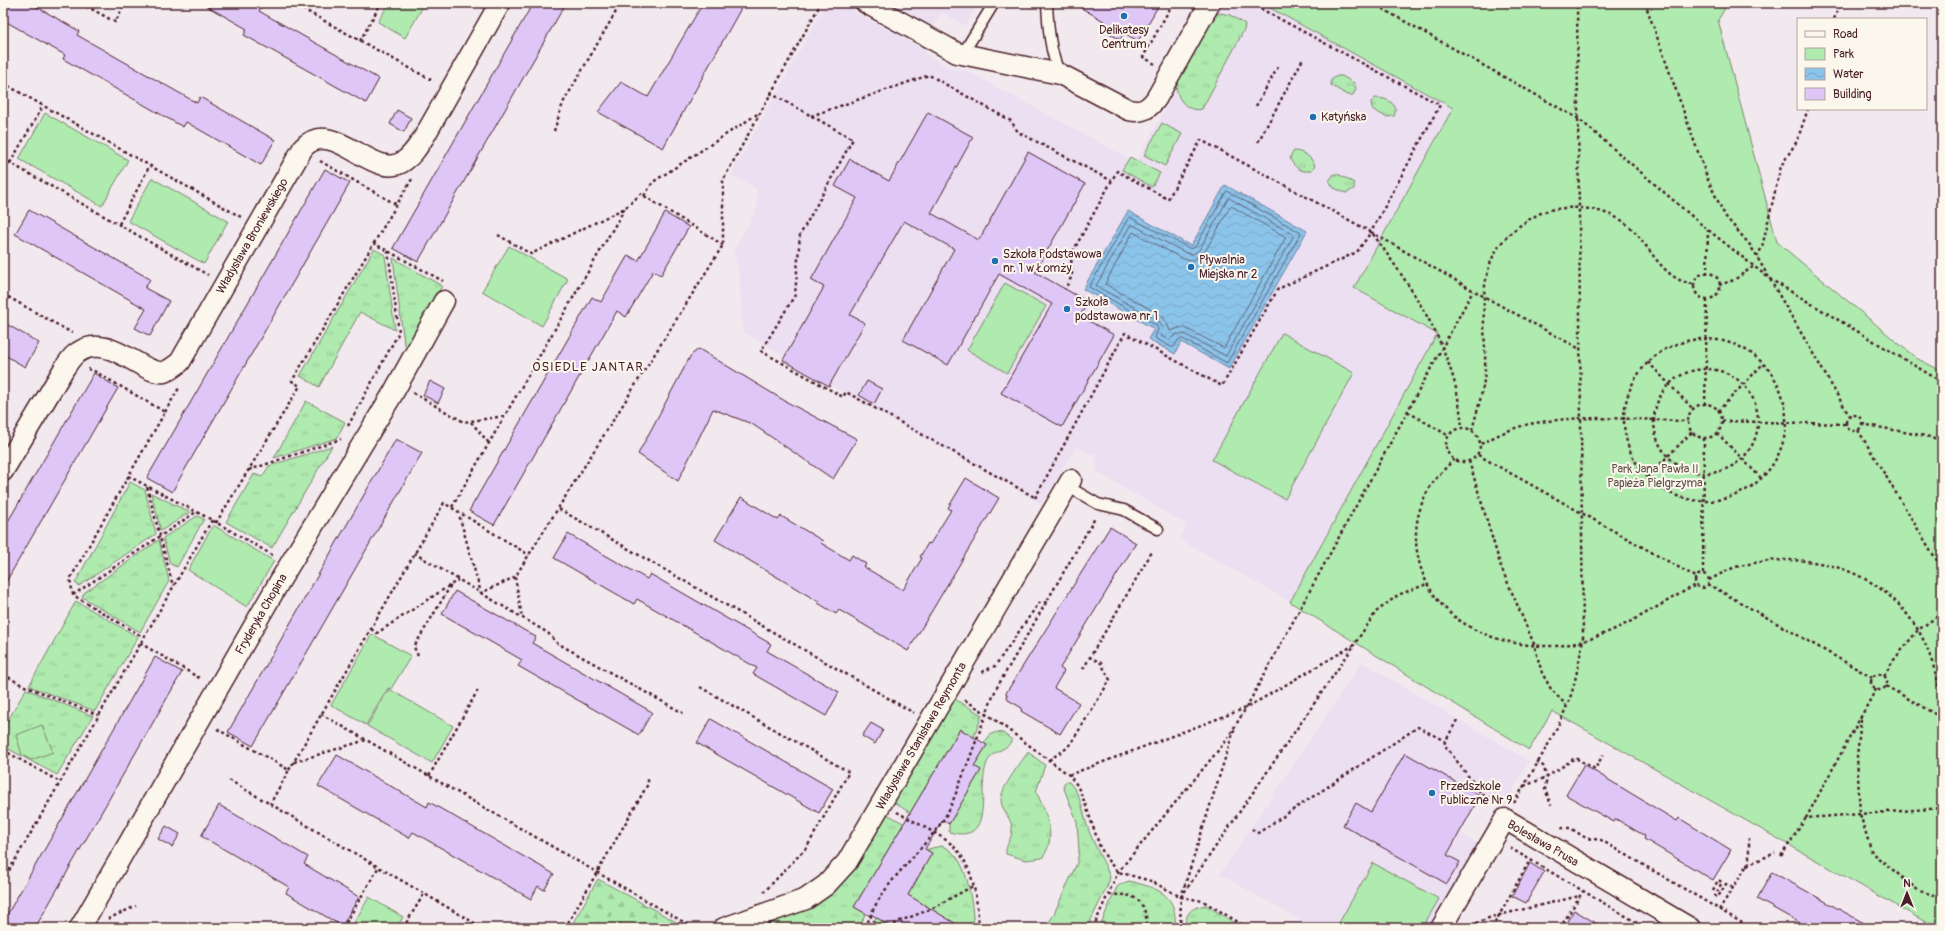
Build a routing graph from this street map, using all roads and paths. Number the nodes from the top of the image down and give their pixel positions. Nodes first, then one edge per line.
1 (81, 3) edge
2 (126, 3) edge
3 (292, 3) edge
4 (381, 3) edge
5 (500, 3) edge
6 (621, 3) edge
7 (821, 3) edge
8 (866, 3) edge
9 (994, 3) edge
10 (1048, 3) edge
11 (1174, 3) edge
12 (1210, 3) edge
13 (1250, 3) edge
14 (1372, 3) edge
15 (1577, 3) edge
16 (1645, 3) edge
17 (1841, 3) edge
18 (1834, 18) edge
19 (360, 41) junction
20 (962, 54) junction
21 (1303, 59) dead end
22 (1278, 67) dead end
23 (1171, 73) junction
24 (1060, 74) junction
25 (3, 83) edge
26 (450, 90) junction
27 (770, 93) junction
28 (43, 106) junction
29 (1256, 106) dead end
30 (1808, 110) edge
31 (760, 112) junction
32 (811, 116) junction
33 (1579, 119) junction
34 (554, 131) dead end
35 (1258, 142) dead end
36 (3, 159) edge
37 (317, 160) dead end
38 (10, 163) junction
39 (149, 166) junction
40 (413, 178) dead end
41 (1112, 181) junction
42 (644, 196) junction
43 (397, 205) junction
44 (626, 208) junction
45 (1579, 208) junction
46 (118, 224) junction
47 (257, 226) junction
48 (1708, 229) junction
49 (1371, 232) junction
50 (498, 235) dead end
51 (373, 243) junction
52 (723, 245) junction
53 (388, 252) junction
54 (1757, 257) junction
55 (1754, 266) junction
56 (1707, 274) junction
57 (1770, 279) junction
58 (444, 282) dead end
59 (224, 284) junction
60 (1694, 284) junction
61 (1720, 285) junction
62 (1065, 289) dead end
63 (1474, 291) junction
64 (3, 294) edge
65 (1483, 296) junction
66 (1707, 299) junction
67 (444, 301) dead end
68 (1706, 338) junction
69 (96, 347) junction
70 (1580, 349) junction
71 (1648, 362) junction
72 (1763, 364) junction
73 (1706, 368) junction
74 (83, 369) dead end
75 (1942, 382) edge
76 (181, 384) dead end
77 (1669, 384) junction
78 (1743, 385) junction
79 (415, 386) dead end
80 (1705, 405) junction
81 (1693, 409) junction
82 (1718, 411) junction
83 (165, 412) junction
84 (1408, 412) junction
85 (505, 416) junction
86 (1850, 417) junction
87 (1581, 418) junction
88 (1624, 419) junction
89 (1654, 420) junction
90 (1688, 421) junction
91 (1722, 421) junction
92 (1758, 421) junction
93 (471, 422) junction
94 (1787, 422) junction
95 (1846, 424) junction
96 (1862, 424) junction
97 (1462, 427) junction
98 (347, 428) dead end
99 (1472, 430) junction
100 (1858, 430) junction
101 (1692, 432) junction
102 (1717, 433) junction
103 (344, 434) dead end
104 (1449, 436) junction
105 (1704, 438) junction
106 (489, 443) junction
107 (1942, 443) edge
108 (1481, 444) junction
109 (1478, 455) junction
110 (1668, 457) junction
111 (1741, 458) junction
112 (1454, 460) junction
113 (1469, 461) junction
114 (249, 470) junction
115 (3, 471) edge
116 (1704, 473) junction
117 (128, 476) junction
118 (1647, 477) junction
119 (1761, 478) junction
120 (1069, 483) joint
121 (147, 486) junction
122 (1035, 498) junction
123 (1040, 500) dead end
124 (1703, 502) junction
125 (452, 507) junction
126 (559, 509) junction
127 (458, 511) junction
128 (196, 512) junction
129 (1098, 514) dead end
130 (1582, 514) junction
131 (212, 520) junction
132 (216, 523) junction
133 (1158, 529) dead end
134 (160, 536) junction
135 (1152, 552) dead end
136 (414, 553) junction
137 (529, 555) junction
138 (290, 565) junction
139 (1942, 569) edge
140 (1703, 573) junction
141 (515, 577) junction
142 (1696, 577) junction
143 (458, 580) junction
144 (1709, 580) junction
145 (1426, 584) junction
146 (1708, 584) junction
147 (451, 585) junction
148 (1696, 585) junction
149 (173, 586) junction
150 (481, 593) junction
151 (73, 595) junction
152 (1048, 602) junction
153 (1942, 613) edge
154 (522, 617) junction
155 (371, 629) junction
156 (1918, 630) junction
157 (143, 637) junction
158 (140, 642) junction
159 (1582, 642) junction
160 (1534, 644) junction
161 (1354, 645) junction
162 (418, 656) dead end
163 (1090, 657) junction
164 (1083, 669) dead end
165 (977, 673) dead end
166 (3, 674) edge
167 (1884, 676) junction
168 (1873, 678) junction
169 (1886, 686) junction
170 (700, 687) dead end
171 (218, 689) junction
172 (1876, 689) junction
173 (478, 690) dead end
174 (959, 696) dead end
175 (1942, 702) edge
176 (1566, 705) junction
177 (1246, 708) junction
178 (683, 713) dead end
179 (321, 714) junction
180 (987, 714) junction
181 (98, 715) junction
182 (1861, 716) junction
183 (1942, 718) edge
184 (1457, 720) dead end
185 (930, 722) junction
186 (1237, 723) junction
187 (216, 729) dead end
188 (366, 740) junction
189 (1445, 741) junction
190 (3, 750) edge
191 (1603, 755) dead end
192 (1049, 760) junction
193 (1538, 761) junction
194 (293, 763) junction
195 (289, 770) junction
196 (1069, 775) junction
197 (428, 776) junction
198 (648, 777) dead end
199 (1547, 777) junction
200 (229, 780) dead end
201 (60, 782) junction
202 (1523, 787) junction
203 (270, 804) junction
204 (1551, 806) dead end
205 (1942, 808) edge
206 (895, 811) dead end
207 (1860, 814) junction
208 (1507, 815) junction
209 (1806, 818) junction
210 (1554, 828) dead end
211 (1252, 829) dead end
212 (934, 833) junction
213 (1749, 838) dead end
214 (1503, 844) dead end
215 (1775, 853) dead end
216 (1781, 856) dead end
217 (1530, 860) junction
218 (1747, 865) junction
219 (378, 868) junction
220 (598, 872) junction
221 (1118, 872) junction
222 (3, 881) edge
223 (973, 886) junction
224 (1733, 887) junction
225 (1583, 890) junction
226 (1713, 890) dead end
227 (424, 894) junction
228 (763, 894) dead end
229 (1108, 895) junction
230 (1579, 896) junction
231 (1182, 897) junction
232 (1942, 897) edge
233 (136, 906) dead end
234 (1720, 910) junction
235 (870, 915) junction
236 (1499, 915) junction
237 (107, 920) dead end
238 (170, 926) dead end
239 (80, 928) edge
240 (174, 928) edge
241 (343, 928) edge
242 (403, 928) edge
243 (483, 928) edge
244 (565, 928) edge
245 (694, 928) edge
246 (724, 928) edge
247 (866, 928) edge
248 (878, 928) edge
249 (889, 928) edge
250 (979, 928) edge
251 (1093, 928) edge
252 (1147, 928) edge
253 (1180, 928) edge
254 (1248, 928) edge
255 (1441, 928) edge
256 (1465, 928) edge
257 (1492, 928) edge
258 (1560, 928) edge
259 (1646, 928) edge
260 (1690, 928) edge
261 (1751, 928) edge

1 - 2 path
3 - 19 path
4 - 19 path
5 - 26 street, Władysława Broniewskiego
6 - 34 path
7 - 27 path
8 - 20 street
9 - 20 lane
10 - 24 lane
11 - 23 path
12 - 23 street
13 - 49 path
14 - 33 path
15 - 33 path
16 - 54 path
17 - 18 path
19 - 26 path
20 - 24 street
21 - 35 path
22 - 29 path
23 - 24 street
25 - 28 path
26 - 47 street, Władysława Broniewskiego
27 - 31 path
27 - 32 path
28 - 38 path
28 - 39 path
30 - 54 path
31 - 42 path
31 - 52 path
32 - 41 path
32 - 122 path
33 - 45 path
33 - 48 path
36 - 38 path
37 - 43 path
38 - 46 path
39 - 46 path
39 - 47 path
40 - 43 path
41 - 49 path
41 - 62 path
42 - 44 path
42 - 52 path
43 - 51 path
44 - 50 path
44 - 85 path
45 - 60 path
45 - 65 path
45 - 70 path
46 - 59 path
47 - 59 street, Władysława Broniewskiego
48 - 55 path
48 - 56 path
49 - 63 path
49 - 97 path
49 - 122 path
51 - 53 path
51 - 114 path
52 - 126 path
53 - 58 path
53 - 98 path
54 - 57 path
55 - 57 path
55 - 61 path
56 - 60 path
56 - 61 path
57 - 75 path
57 - 86 path
59 - 69 street, Władysława Broniewskiego
60 - 66 path
61 - 66 path
63 - 65 path
63 - 84 path
64 - 69 path
65 - 70 path
65 - 99 path
66 - 68 path
67 - 138 street, Fryderyka Chopina
68 - 71 path
68 - 72 path
68 - 73 path
69 - 115 street, Władysława Broniewskiego
70 - 87 path
71 - 77 path
71 - 88 path
72 - 78 path
72 - 94 path
73 - 77 path
73 - 78 path
73 - 80 path
74 - 83 path
76 - 83 path
77 - 81 path
77 - 89 path
78 - 82 path
78 - 92 path
79 - 93 path
80 - 81 path
80 - 82 path
81 - 90 path
82 - 91 path
83 - 117 path
84 - 104 path
84 - 177 path
85 - 93 path
85 - 106 path
86 - 95 path
86 - 96 path
87 - 88 path
87 - 108 path
87 - 130 path
88 - 89 path
88 - 118 path
89 - 90 path
89 - 110 path
90 - 101 path
91 - 92 path
91 - 102 path
92 - 94 path
92 - 111 path
93 - 106 path
94 - 95 path
94 - 119 path
95 - 100 path
96 - 100 path
96 - 107 path
97 - 99 path
97 - 104 path
99 - 108 path
100 - 139 path
101 - 105 path
101 - 110 path
102 - 105 path
102 - 111 path
103 - 114 path
104 - 112 path
105 - 116 path
106 - 125 path
108 - 109 path
109 - 113 path
109 - 130 path
110 - 116 path
110 - 118 path
111 - 116 path
111 - 119 path
112 - 113 path
112 - 145 path
113 - 160 path
114 - 132 path
116 - 124 path
117 - 121 path
117 - 151 path
118 - 124 path
119 - 124 path
120 - 133 lane, Władysława Stanisława Reymonta
120 - 185 street, Władysława Stanisława Reymonta
121 - 128 path
121 - 134 path
122 - 123 path
124 - 140 path
125 - 127 path
125 - 136 path
126 - 137 path
126 - 185 path
127 - 137 path
127 - 150 path
128 - 131 path
128 - 134 path
129 - 152 path
130 - 142 path
130 - 159 path
131 - 132 path
131 - 149 path
132 - 138 path
134 - 149 path
134 - 151 path
135 - 163 path
136 - 143 path
136 - 155 path
137 - 141 path
138 - 171 street, Fryderyka Chopina
140 - 142 path
140 - 144 path
141 - 150 path
141 - 154 path
142 - 148 path
143 - 147 path
143 - 150 path
144 - 146 path
144 - 156 path
145 - 160 path
145 - 161 path
146 - 148 path
146 - 168 path
147 - 155 path
147 - 162 path
148 - 159 path
149 - 157 path
150 - 154 path
151 - 157 path
152 - 165 path
152 - 180 path
153 - 156 path
154 - 178 path
155 - 179 path
156 - 167 path
156 - 175 path
157 - 158 path
158 - 171 path
158 - 181 path
159 - 160 path
159 - 176 path
160 - 176 path
161 - 177 path
161 - 231 path
163 - 164 path
163 - 192 path
166 - 181 path
167 - 168 path
167 - 169 path
168 - 172 path
169 - 172 path
169 - 183 path
170 - 228 path
171 - 239 street, Fryderyka Chopina
172 - 182 path
173 - 197 path
174 - 180 path
176 - 193 path
177 - 186 path
177 - 196 path
179 - 188 path
179 - 194 path
180 - 192 path
180 - 212 path
181 - 201 path
182 - 207 path
182 - 209 path
184 - 189 path
185 - 246 street, Władysława Stanisława Reymonta
186 - 221 path
186 - 231 path
187 - 195 path
188 - 194 path
188 - 197 path
189 - 208 path
189 - 211 path
190 - 201 path
191 - 199 path
192 - 196 path
193 - 199 path
193 - 202 path
194 - 195 path
195 - 203 path
196 - 221 path
197 - 220 path
198 - 220 path
199 - 202 path
199 - 204 path
200 - 203 path
201 - 222 path
202 - 208 path
203 - 219 path
205 - 207 path
206 - 212 path
207 - 209 path
207 - 232 path
208 - 255 street, Bolesława Prusa
208 - 260 street, Bolesława Prusa
209 - 216 path
210 - 234 path
212 - 223 path
212 - 235 path
213 - 218 path
214 - 217 path
215 - 218 path
217 - 225 path
217 - 236 path
218 - 224 path
219 - 227 path
219 - 241 path
220 - 244 path
220 - 245 path
221 - 229 path
221 - 231 path
223 - 249 path
223 - 250 path
224 - 226 path
224 - 234 path
225 - 230 path
225 - 259 path
227 - 242 path
227 - 243 path
229 - 251 path
229 - 252 path
230 - 236 path
230 - 258 path
231 - 253 path
231 - 254 path
233 - 237 path
234 - 261 path
235 - 247 path
235 - 248 path
236 - 256 path
236 - 257 path
238 - 240 path

